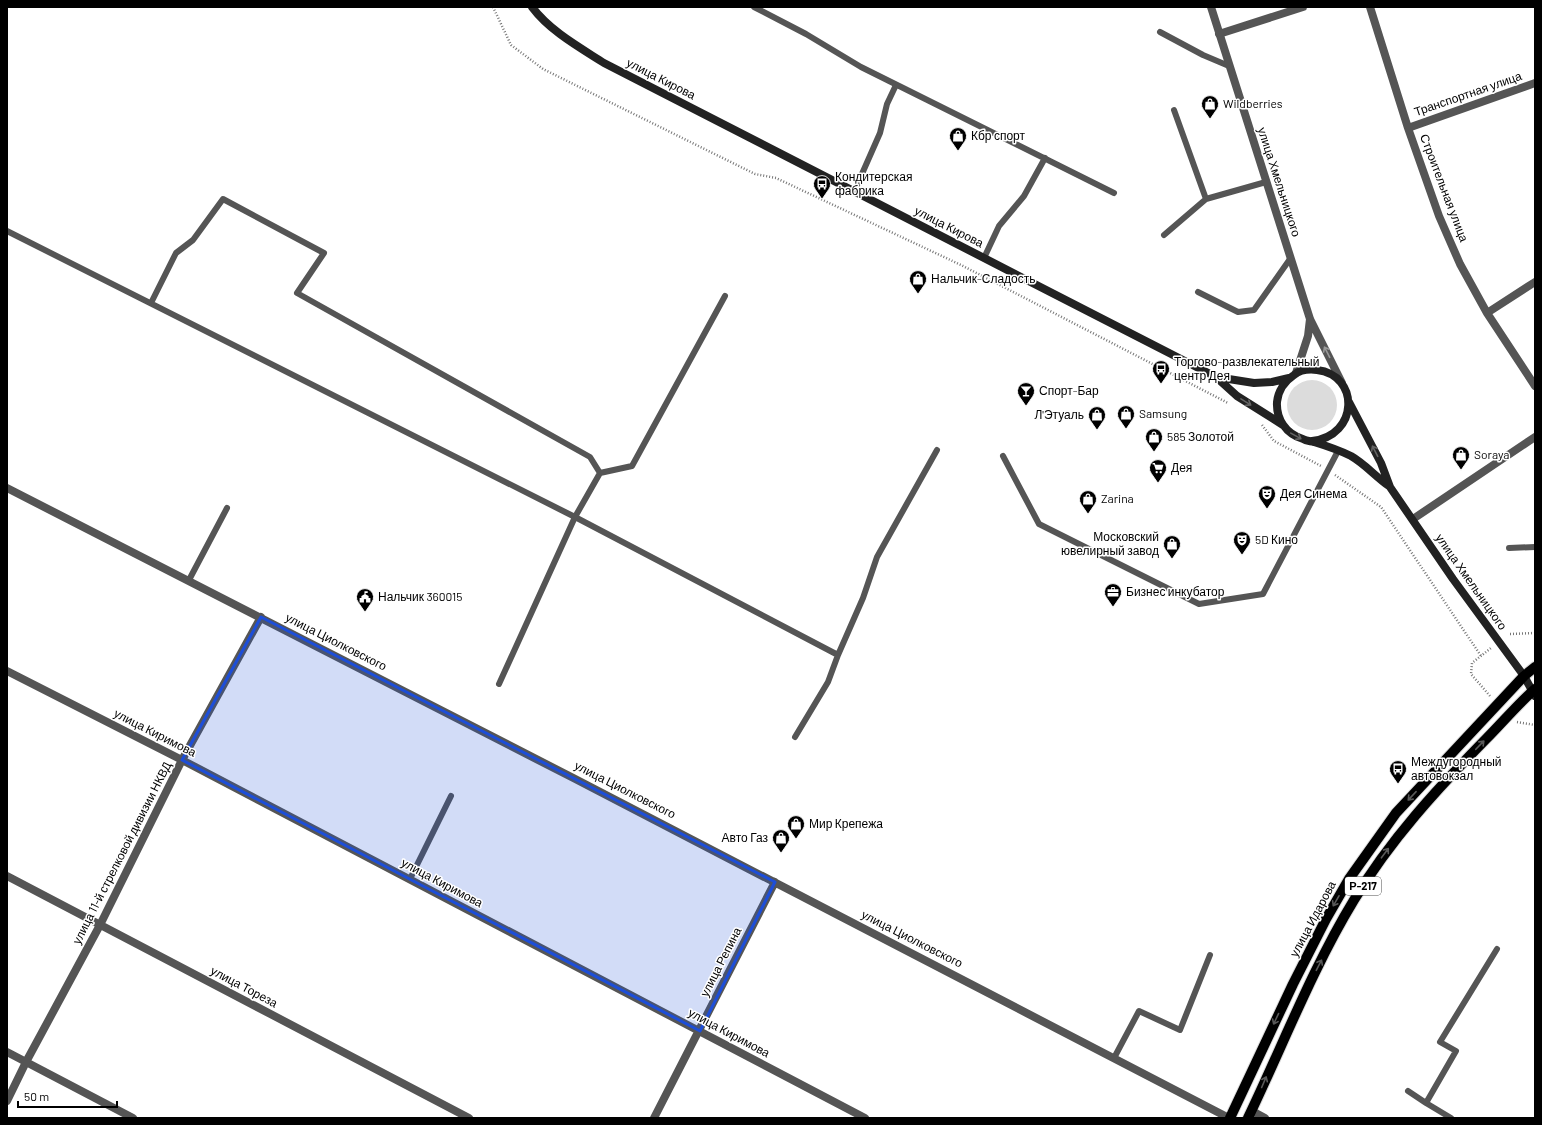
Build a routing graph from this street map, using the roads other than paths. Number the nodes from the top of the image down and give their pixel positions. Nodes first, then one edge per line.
1 (532, 7) edge
2 (754, 7) edge
3 (1211, 7) edge
4 (1303, 7) edge
5 (1370, 7) edge
6 (1160, 32) dead end
7 (1219, 34) junction
8 (1229, 66) junction
9 (1535, 83) edge
10 (896, 85) junction
11 (1174, 110) dead end
12 (1408, 128) junction
13 (1045, 158) junction
14 (1266, 182) junction
15 (854, 192) junction
16 (1114, 193) dead end
17 (1206, 199) junction
18 (7, 231) edge
19 (1164, 234) dead end
20 (984, 258) junction
21 (1290, 259) junction
22 (1535, 282) edge
23 (1198, 292) dead end
24 (725, 296) dead end
25 (151, 303) junction
26 (1487, 312) junction
27 (1310, 319) junction
28 (1292, 376) junction
29 (1216, 377) junction
30 (1343, 386) junction
31 (1535, 386) edge
32 (1349, 402) junction
33 (1283, 425) junction
34 (1535, 436) edge
35 (1312, 441) junction
36 (937, 450) dead end
37 (1338, 450) junction
38 (1003, 456) dead end
39 (600, 473) junction
40 (1390, 487) junction
41 (7, 488) edge
42 (227, 508) dead end
43 (575, 517) junction
44 (1413, 519) junction
45 (1535, 547) edge
46 (1509, 548) dead end
47 (189, 580) junction
48 (261, 617) junction
49 (838, 655) junction
50 (1535, 667) edge
51 (7, 671) edge
52 (1524, 676) junction
53 (500, 684) dead end
54 (1534, 692) edge
55 (796, 737) dead end
56 (182, 760) junction
57 (452, 796) dead end
58 (7, 876) edge
59 (410, 879) junction
60 (775, 882) junction
61 (100, 925) junction
62 (1497, 949) dead end
63 (1210, 955) dead end
64 (700, 1031) junction
65 (7, 1052) edge
66 (1114, 1058) junction
67 (26, 1062) junction
68 (1408, 1091) dead end
69 (7, 1101) edge
70 (1426, 1103) junction
71 (1250, 1114) edge
72 (133, 1118) edge
73 (469, 1118) edge
74 (654, 1118) edge
75 (865, 1118) edge
76 (1230, 1118) edge
77 (1265, 1118) edge
78 (1451, 1118) edge

1 - 15 main road, улица Кирова
2 - 10 lane
3 - 7 street, улица Хмельницкого
4 - 7 street
5 - 12 street, Строительная улица
6 - 8 lane
7 - 8 street, улица Хмельницкого
8 - 14 street, улица Хмельницкого
9 - 12 street, Транспортная улица
10 - 13 lane
10 - 15 lane
11 - 17 lane
12 - 26 street, Строительная улица
13 - 16 lane
13 - 20 lane
14 - 17 lane
14 - 21 street, улица Хмельницкого
15 - 20 main road, улица Кирова
17 - 19 lane
18 - 25 lane
20 - 29 main road, улица Кирова
21 - 23 lane
21 - 27 street, улица Хмельницкого
22 - 26 street
24 - 39 lane
25 - 39 lane
25 - 43 lane
26 - 31 street, Строительная улица
27 - 28 street
30 -> 27 street, улица Хмельницкого
28 - 29 main road
28 - 30 main road
28 - 33 main road
29 -> 33 main road
30 - 32 main road
32 - 35 main road
40 -> 32 main road
33 -> 35 main road
34 - 44 street
35 - 37 main road
36 - 49 lane
37 - 38 lane
37 - 40 main road
39 - 43 lane
40 - 44 main road, улица Хмельницкого
41 - 47 street, улица Циолковского
42 - 47 lane
43 - 49 lane
43 - 53 lane
44 - 52 main road, улица Хмельницкого
45 - 46 lane
47 - 48 street, улица Циолковского
48 - 56 street, улица 11-й стрелковой дивизии НКВД
48 - 60 street, улица Циолковского
49 - 55 lane
50 - 52 main road, улица Идарова / Р-217
51 - 56 street, улица Киримова
52 - 54 main road, улица Хмельницкого
52 -> 76 main road, улица Идарова / Р-217
71 -> 54 main road, Р-217
56 - 59 street, улица Киримова
56 - 61 street, улица 11-й стрелковой дивизии НКВД
57 - 59 lane
58 - 61 street, улица Тореза
59 - 64 street, улица Киримова
60 - 64 street, улица Репина
60 - 66 street, улица Циолковского
61 - 67 street, улица 11-й стрелковой дивизии НКВД
61 - 73 street, улица Тореза
62 - 70 lane
63 - 66 lane
64 - 74 street, улица Репина
64 - 75 street, улица Киримова
65 - 67 street
66 - 76 street, улица Циолковского
67 - 69 street, улица 11-й стрелковой дивизии НКВД
67 - 72 street
68 - 70 lane
70 - 78 lane
71 - 77 street

